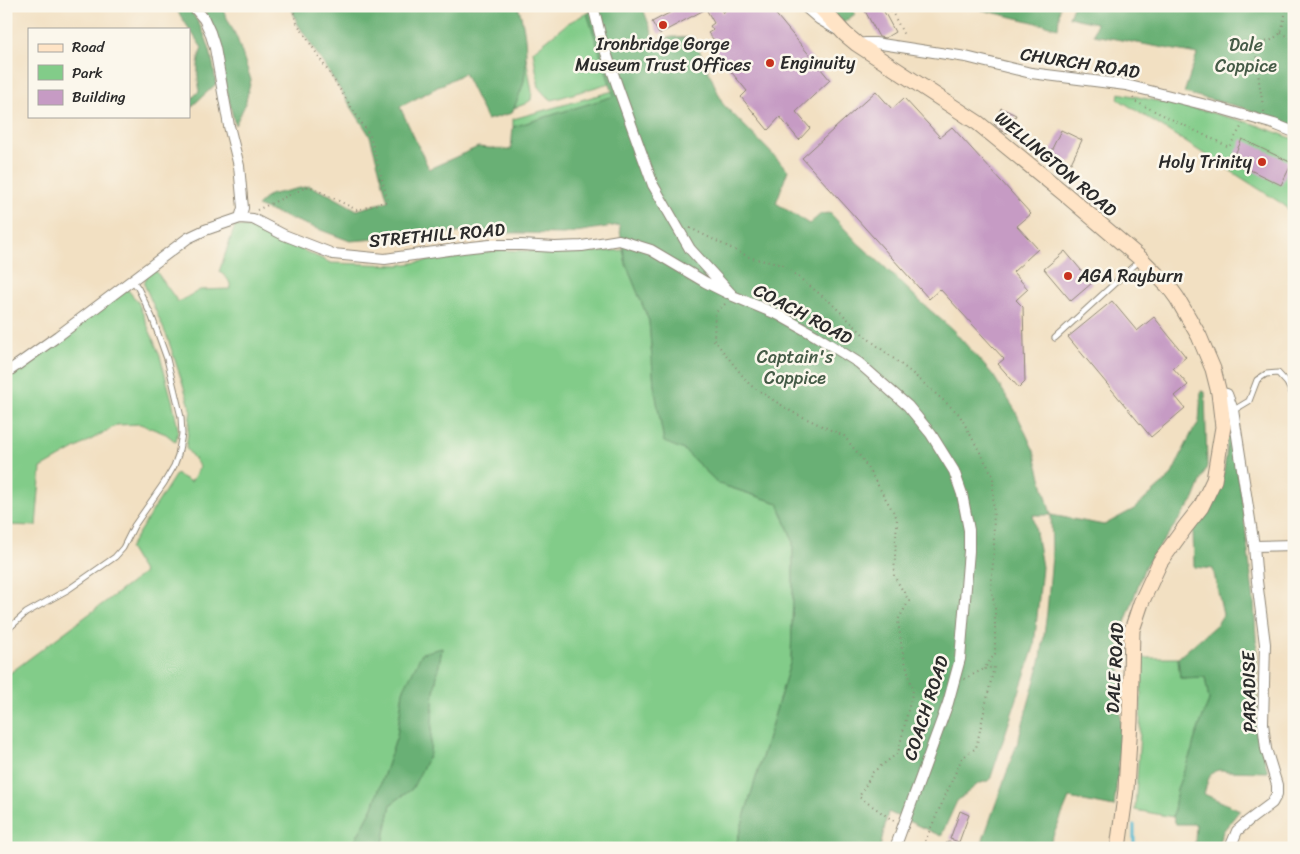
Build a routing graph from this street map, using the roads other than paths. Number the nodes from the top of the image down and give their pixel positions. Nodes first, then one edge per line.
1 (193, 6) edge
2 (593, 6) edge
3 (804, 6) edge
4 (819, 6) edge
5 (845, 34) junction
6 (857, 44) junction
7 (1294, 132) edge
8 (240, 218) junction
9 (1141, 259) junction
10 (132, 280) junction
11 (733, 296) junction
12 (1055, 338) dead end
13 (6, 373) edge
14 (1219, 393) junction
15 (1294, 397) edge
16 (1233, 410) junction
17 (1294, 545) edge
18 (1254, 546) junction
19 (6, 631) edge
20 (895, 848) edge
21 (1118, 848) edge
22 (1230, 848) edge

1 - 8 street
2 - 11 street, COACH ROAD
3 - 5 street
4 - 5 street, WELLINGTON ROAD
5 - 6 street, WELLINGTON ROAD
6 - 7 street, CHURCH ROAD
6 - 9 street, WELLINGTON ROAD
8 - 10 street
8 - 11 street, STRETHILL ROAD
9 - 12 lane
9 - 14 street, WELLINGTON ROAD
10 - 13 street
10 - 19 lane
11 - 20 street, COACH ROAD
14 - 16 street, PARADISE
14 - 21 street, DALE ROAD
15 - 16 lane
16 - 18 street, PARADISE
17 - 18 street
18 - 22 street, PARADISE

